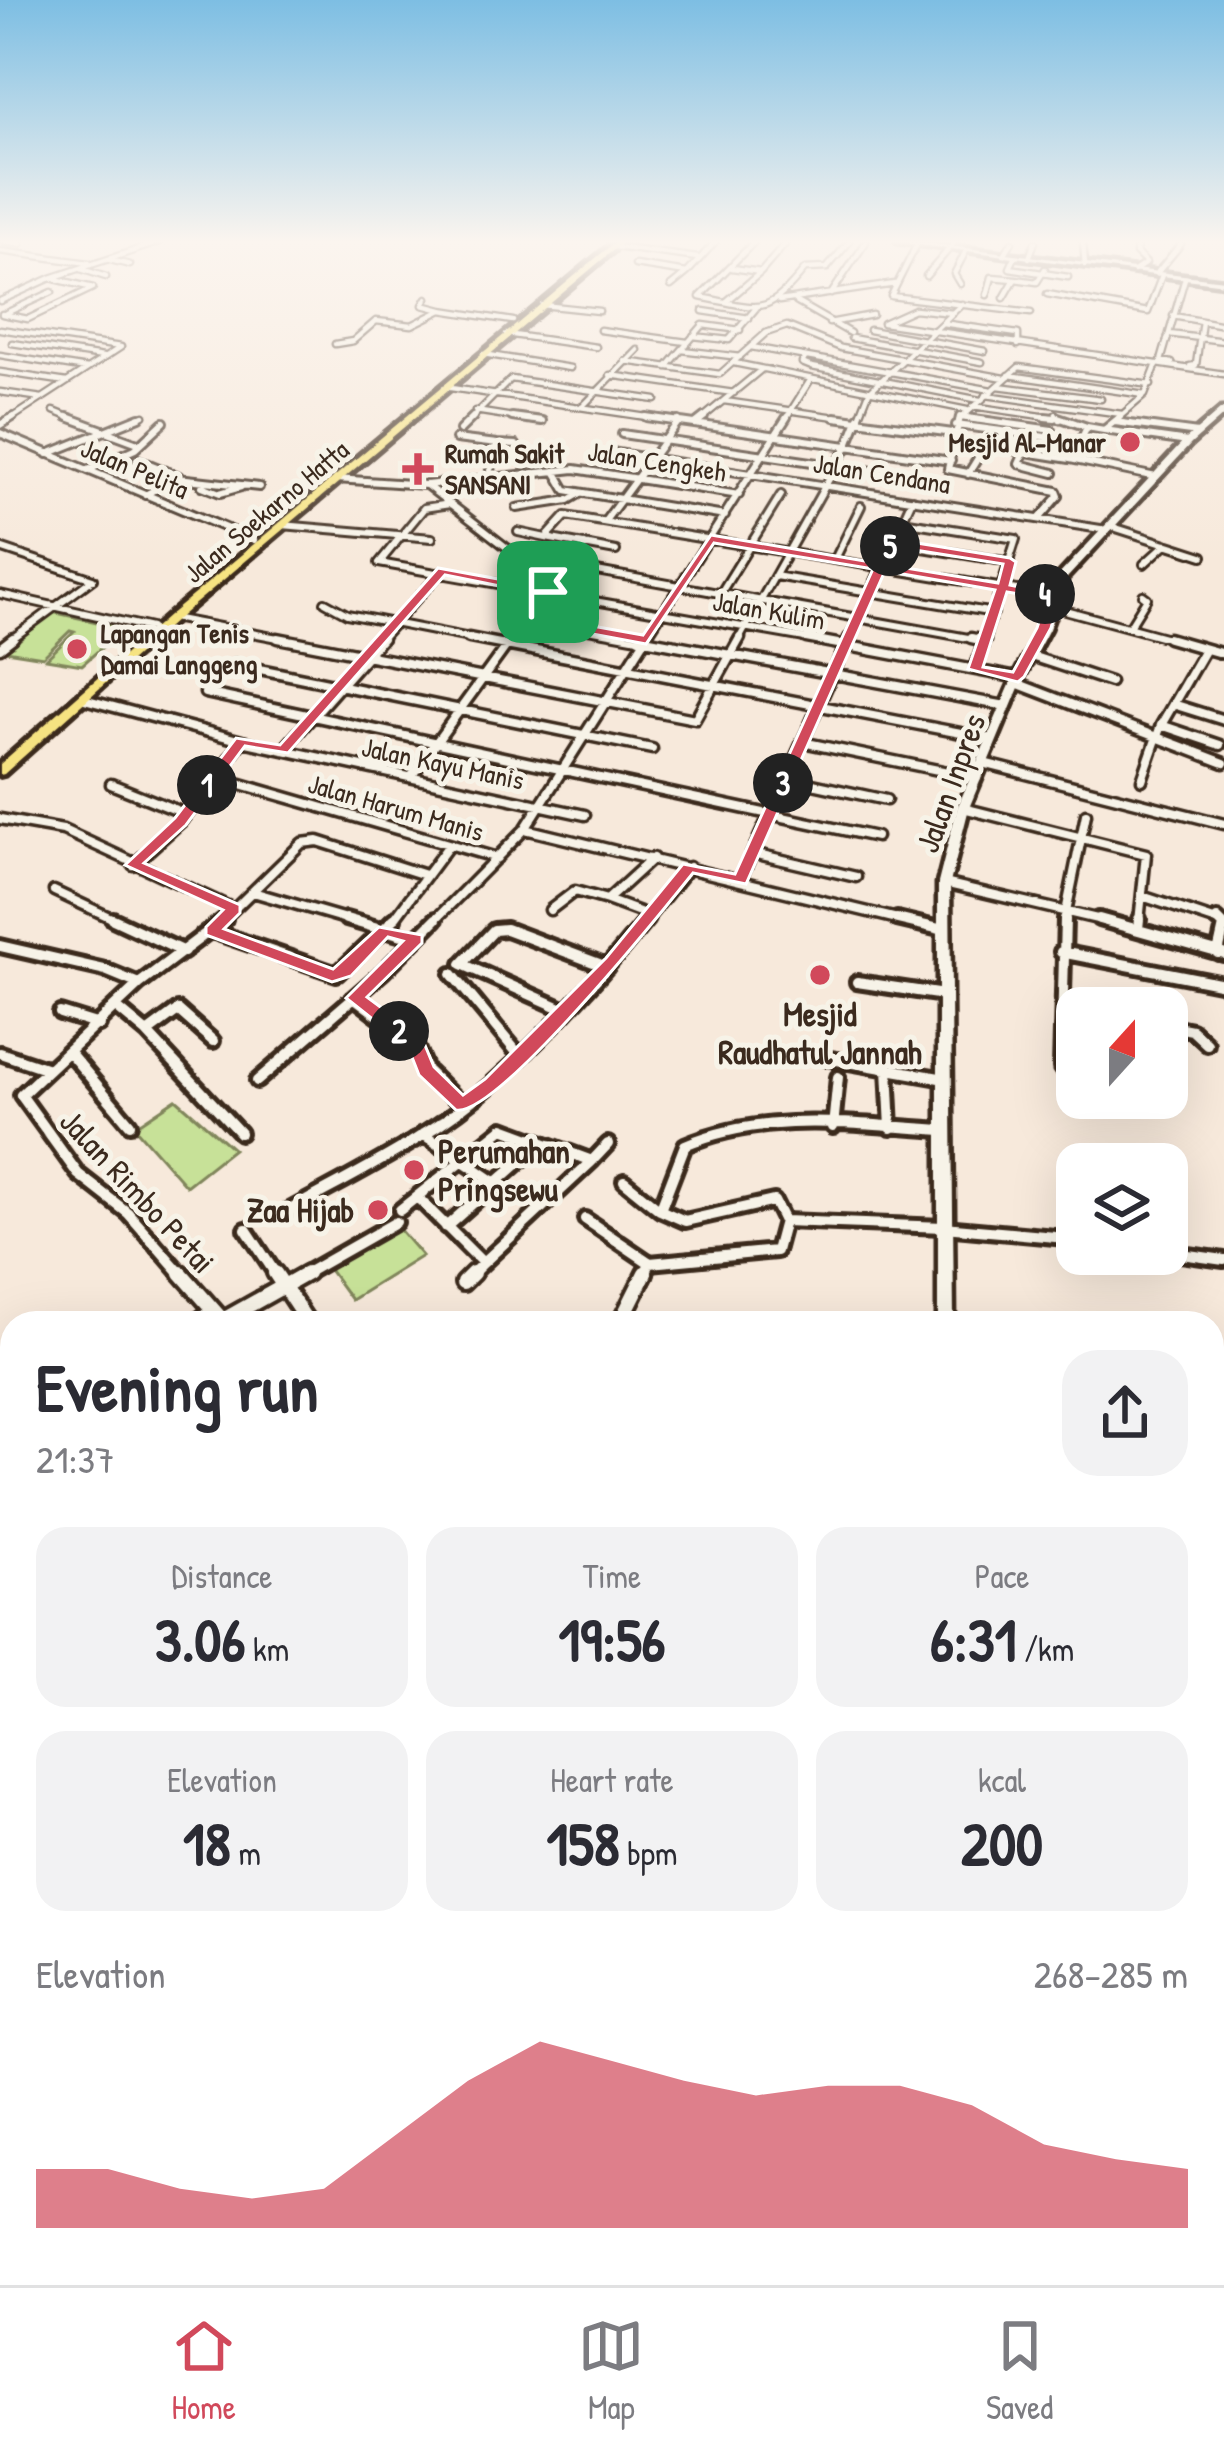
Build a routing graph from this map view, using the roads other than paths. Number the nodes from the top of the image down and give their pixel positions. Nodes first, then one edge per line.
1 (49, 349) edge
2 (118, 349) edge
3 (481, 349) edge
4 (489, 349) edge
5 (750, 349) edge
6 (759, 349) edge
7 (849, 349) edge
8 (908, 349) edge
9 (972, 349) edge
10 (1042, 349) edge
11 (1165, 349) edge
12 (1198, 349) edge
13 (638, 350) dead end
14 (682, 350) joint
15 (914, 350) junction
16 (0, 351) edge
17 (985, 351) dead end
18 (483, 354) junction
19 (1084, 355) junction
20 (105, 357) junction
21 (1103, 357) junction
22 (802, 358) junction
23 (737, 360) junction
24 (903, 360) junction
25 (625, 361) junction
26 (982, 362) dead end
27 (1157, 364) junction
28 (667, 367) junction
29 (570, 368) dead end
30 (87, 369) junction
31 (762, 369) junction
32 (892, 370) junction
33 (0, 372) edge
34 (1078, 374) junction
35 (1224, 374) edge
36 (610, 375) junction
37 (1007, 377) junction
38 (1099, 377) junction
39 (811, 380) junction
40 (880, 380) junction
41 (67, 382) junction
42 (1151, 385) junction
43 (444, 387) junction
44 (1110, 389) junction
45 (598, 391) junction
46 (0, 392) edge
47 (869, 392) junction
48 (734, 393) junction
49 (989, 393) junction
50 (493, 394) junction
51 (1145, 395) junction
52 (42, 398) junction
53 (1101, 399) junction
54 (656, 400) dead end
55 (724, 401) junction
56 (1060, 406) junction
57 (582, 407) junction
58 (1094, 410) junction
59 (54, 411) dead end
60 (476, 411) junction
61 (791, 411) junction
62 (1224, 411) edge
63 (0, 412) edge
64 (1122, 414) junction
65 (16, 415) junction
66 (144, 415) dead end
67 (1054, 418) junction
68 (857, 420) junction
69 (679, 421) junction
70 (164, 422) dead end
71 (542, 422) dead end
72 (961, 422) junction
73 (1115, 422) junction
74 (695, 424) junction
75 (1087, 427) junction
76 (0, 429) edge
77 (1052, 430) dead end
78 (1104, 430) junction
79 (106, 432) junction
80 (622, 434) dead end
81 (1032, 435) junction
82 (775, 436) junction
83 (1193, 438) junction
84 (665, 440) junction
85 (1080, 442) junction
86 (138, 443) junction
87 (497, 443) junction
88 (516, 445) dead end
89 (986, 445) junction
90 (847, 447) junction
91 (1025, 450) junction
92 (611, 452) dead end
93 (48, 454) junction
94 (764, 455) junction
95 (355, 458) junction
96 (651, 458) junction
97 (137, 459) dead end
98 (1070, 459) junction
99 (1018, 464) junction
100 (949, 465) junction
101 (837, 466) junction
102 (88, 470) junction
103 (555, 471) junction
104 (1054, 473) dead end
105 (968, 474) junction
106 (752, 475) junction
107 (914, 477) dead end
108 (1156, 477) junction
109 (178, 478) junction
110 (488, 478) junction
111 (336, 479) junction
112 (635, 479) junction
113 (1010, 479) junction
114 (426, 485) junction
115 (826, 486) junction
116 (259, 487) dead end
117 (581, 493) junction
118 (145, 494) junction
119 (739, 495) junction
120 (781, 495) dead end
121 (620, 499) junction
122 (912, 499) junction
123 (450, 504) junction
124 (861, 506) dead end
125 (517, 508) dead end
126 (725, 516) junction
127 (1040, 519) junction
128 (605, 521) junction
129 (902, 521) junction
130 (282, 525) junction
131 (1108, 528) junction
132 (518, 532) dead end
133 (400, 536) junction
134 (432, 538) dead end
135 (546, 538) junction
136 (711, 539) junction
137 (254, 540) junction
138 (892, 543) junction
139 (1166, 544) junction
140 (585, 545) junction
141 (749, 545) junction
142 (0, 548) edge
143 (616, 551) dead end
144 (788, 551) junction
145 (1202, 556) dead end
146 (835, 559) junction
147 (1010, 562) junction
148 (1144, 565) dead end
149 (567, 566) junction
150 (881, 567) junction
151 (442, 571) junction
152 (775, 576) junction
153 (680, 587) junction
154 (1003, 587) junction
155 (548, 592) junction
156 (869, 592) junction
157 (0, 594) edge
158 (720, 594) junction
159 (1143, 596) dead end
160 (761, 601) junction
161 (1052, 601) junction
162 (325, 602) dead end
163 (57, 606) junction
164 (663, 613) junction
165 (994, 613) junction
166 (172, 618) junction
167 (527, 618) junction
168 (859, 619) junction
169 (394, 624) junction
170 (1129, 627) junction
171 (746, 628) junction
172 (148, 630) junction
173 (646, 640) junction
174 (985, 640) junction
175 (1, 646) edge
176 (507, 646) junction
177 (846, 646) junction
178 (1205, 649) junction
179 (1224, 654) edge
180 (731, 655) junction
181 (365, 656) junction
182 (1031, 656) junction
183 (235, 664) dead end
184 (627, 668) junction
185 (975, 669) junction
186 (833, 675) junction
187 (482, 679) junction
188 (1017, 680) junction
189 (1110, 682) dead end
190 (715, 685) junction
191 (339, 686) junction
192 (206, 693) dead end
193 (84, 698) junction
194 (606, 704) junction
195 (1173, 704) junction
196 (819, 706) junction
197 (1006, 706) junction
198 (460, 710) junction
199 (311, 717) junction
200 (1224, 720) edge
201 (1161, 725) junction
202 (584, 735) junction
203 (1156, 737) junction
204 (992, 739) junction
205 (242, 741) junction
206 (802, 742) junction
207 (436, 743) junction
208 (1220, 745) dead end
209 (652, 749) dead end
210 (283, 750) junction
211 (0, 759) edge
212 (1224, 763) edge
213 (983, 764) junction
214 (561, 770) junction
215 (0, 771) edge
216 (213, 776) junction
217 (411, 777) junction
218 (785, 778) junction
219 (976, 778) junction
220 (1142, 780) dead end
221 (111, 784) dead end
222 (886, 800) dead end
223 (538, 805) junction
224 (963, 808) junction
225 (186, 814) junction
226 (1086, 814) dead end
227 (585, 815) dead end
228 (770, 815) junction
229 (0, 819) edge
230 (1224, 824) edge
231 (526, 829) junction
232 (1081, 836) junction
233 (876, 837) dead end
234 (448, 845) junction
235 (752, 853) junction
236 (497, 858) junction
237 (653, 858) junction
238 (133, 865) junction
239 (689, 867) junction
240 (425, 875) junction
241 (856, 877) dead end
242 (740, 880) junction
243 (944, 883) junction
244 (54, 891) dead end
245 (253, 892) junction
246 (1142, 896) junction
247 (607, 900) junction
248 (234, 909) junction
249 (1065, 909) junction
250 (550, 910) dead end
251 (650, 916) junction
252 (1138, 928) junction
253 (944, 930) junction
254 (212, 931) junction
255 (385, 931) junction
256 (416, 939) junction
257 (0, 946) edge
258 (184, 952) junction
259 (1061, 952) junction
260 (1221, 953) edge
261 (607, 967) junction
262 (452, 974) dead end
263 (857, 982) dead end
264 (1224, 984) edge
265 (139, 985) junction
266 (1062, 987) edge
267 (944, 995) junction
268 (355, 998) junction
269 (117, 1008) junction
270 (563, 1009) junction
271 (60, 1012) dead end
272 (99, 1025) junction
273 (1188, 1029) edge
274 (147, 1033) junction
275 (213, 1041) dead end
276 (1208, 1044) dead end
277 (69, 1052) junction
278 (0, 1053) edge
279 (803, 1054) dead end
280 (520, 1056) junction
281 (48, 1069) junction
282 (888, 1070) junction
283 (838, 1078) dead end
284 (945, 1079) junction
285 (257, 1082) dead end
286 (462, 1105) junction
287 (130, 1124) dead end
288 (833, 1127) junction
289 (891, 1128) junction
290 (944, 1130) junction
291 (240, 1133) dead end
292 (423, 1134) junction
293 (542, 1142) junction
294 (608, 1144) dead end
295 (592, 1161) junction
296 (463, 1162) junction
297 (624, 1181) dead end
298 (496, 1184) junction
299 (417, 1197) junction
300 (660, 1210) junction
301 (288, 1211) dead end
302 (585, 1219) dead end
303 (784, 1221) junction
304 (446, 1227) junction
305 (944, 1227) junction
306 (246, 1229) dead end
307 (1056, 1234) edge
308 (1188, 1255) edge
309 (1224, 1260) edge
310 (483, 1263) junction
311 (650, 1263) junction
312 (463, 1283) dead end
313 (284, 1285) junction
314 (214, 1311) edge
315 (234, 1311) edge
316 (300, 1311) edge
317 (626, 1311) edge
318 (946, 1311) edge

1 - 20 street
2 - 20 street
3 - 95 main road, Jalan Soekarno Hatta
4 - 18 main road, Jalan Soekarno Hatta
5 - 23 street
6 - 22 street
7 - 24 street
8 - 15 street
9 - 17 street
10 - 19 street
11 - 12 street
13 - 25 street
14 - 23 street
14 - 28 street
15 - 24 street
15 - 26 street
16 - 30 street
18 - 29 street
18 - 43 main road, Jalan Soekarno Hatta
19 - 21 street
19 - 34 street
20 - 30 street
21 - 27 street
21 - 38 street
22 - 32 street
22 - 40 street
23 - 28 street
23 - 31 street
24 - 32 street
24 - 37 street
25 - 28 street
25 - 36 street
27 - 35 street
27 - 42 street
30 - 41 street
31 - 39 street
31 - 48 street
32 - 40 street
32 - 49 street
33 - 41 street
34 - 37 street
34 - 38 street
36 - 45 street
36 - 48 street
37 - 44 street
37 - 49 street
38 - 42 street
39 - 47 street
39 - 61 street
40 - 47 street
40 - 49 street
41 - 52 street
42 - 51 street
43 - 50 street
43 - 95 main road, Jalan Soekarno Hatta
44 - 51 street
44 - 53 street
45 - 50 street
45 - 54 street
45 - 57 street
46 - 52 street
47 - 68 street
47 - 72 street
48 - 55 street
49 - 53 street
49 - 56 street
49 - 72 street
50 - 57 street
50 - 60 street
51 - 64 street
52 - 65 street
53 - 58 street
55 - 61 street
55 - 74 street
56 - 58 street
56 - 67 street
57 - 69 street
58 - 64 street
59 - 79 street
60 - 71 street
60 - 87 street
61 - 68 street
61 - 82 street
62 - 83 main road, Jalan Inpres
63 - 65 street
64 - 73 street
65 - 76 street
66 - 79 street
67 - 72 street
67 - 75 street
68 - 72 street
68 - 90 street
69 - 74 street
69 - 84 street
70 - 86 street
72 - 77 street
72 - 81 street
72 - 89 street
72 - 100 street
73 - 78 street
73 - 83 street
74 - 82 street
75 - 78 street
75 - 85 street
76 - 93 street, Jalan Pelita
78 - 83 street
79 - 86 street
79 - 93 street
80 - 84 street
81 - 85 street
81 - 91 street
82 - 90 street
82 - 94 street
83 - 108 main road, Jalan Inpres
84 - 94 street
84 - 96 street
85 - 98 street
86 - 102 street
87 - 88 street
87 - 110 street
89 - 91 street
89 - 105 street
90 - 100 street
90 - 101 street
91 - 98 street
91 - 99 street
92 - 96 street, Jalan Cendana
93 - 102 street, Jalan Pelita
94 - 101 street
94 - 106 street
95 - 111 main road, Jalan Soekarno Hatta
95 - 137 main road, Jalan Soekarno Hatta
96 - 106 street, Jalan Cendana
96 - 112 street
97 - 109 street
98 - 108 street
99 - 104 street
99 - 113 street
100 - 105 street
101 - 107 street
101 - 115 street
102 - 118 street, Jalan Pelita
103 - 110 street, Jalan Cengkeh
103 - 112 street, Jalan Cengkeh
103 - 117 street
105 - 113 street
106 - 115 street, Jalan Cendana
106 - 119 street
108 - 131 main road, Jalan Inpres
109 - 116 street
109 - 118 street
110 - 114 street, Jalan Cengkeh
111 - 114 street, Jalan Cengkeh
111 - 130 main road, Jalan Soekarno Hatta
112 - 119 street, Jalan Cengkeh
112 - 121 street
113 - 127 street
114 - 123 street
115 - 122 street, Jalan Cendana
115 - 144 street
117 - 121 street
117 - 125 street
118 - 137 street, Jalan Pelita
119 - 126 street
120 - 141 street
121 - 126 street
121 - 128 street
122 - 127 street, Jalan Cendana
122 - 129 street
123 - 133 street
123 - 149 street
124 - 146 street
126 - 136 street
127 - 131 street, Jalan Cendana
128 - 135 street
128 - 136 street
129 - 138 street
129 - 147 street
130 - 133 street
130 - 166 main road, Jalan Soekarno Hatta
131 - 139 street, Jalan Cendana
131 - 161 main road, Jalan Inpres
132 - 135 street
133 - 134 street
133 - 151 street, Jalan Kulim
135 - 140 street
136 - 141 street
136 - 153 street
137 - 172 main road, Jalan Soekarno Hatta
138 - 147 street
138 - 150 street
139 - 145 street, Jalan Cendana
139 - 148 street
140 - 143 street
140 - 149 street
141 - 144 street
141 - 158 street
142 - 163 street
144 - 146 street
144 - 152 street
146 - 150 street
147 - 154 street
149 - 153 street
149 - 155 street
150 - 154 street
150 - 156 street
151 - 155 street, Jalan Kulim
151 - 169 street
152 - 156 street
152 - 160 street
153 - 158 street
153 - 164 street
154 - 161 street
154 - 165 street
155 - 164 street, Jalan Kulim
155 - 167 street
156 - 165 street
156 - 168 street
157 - 163 street
158 - 160 street
159 - 170 street
160 - 168 street
160 - 171 street
161 - 170 street
161 - 182 main road, Jalan Inpres
162 - 169 street
163 - 172 street
163 - 175 street
164 - 171 street, Jalan Kulim
164 - 173 street
165 - 174 street
166 - 181 street
166 - 193 main road, Jalan Soekarno Hatta
167 - 173 street
167 - 176 street
168 - 174 street
168 - 177 street
169 - 176 street
169 - 181 street
170 - 178 street
171 - 177 street, Jalan Kulim
171 - 180 street
172 - 211 main road, Jalan Soekarno Hatta
173 - 180 street
173 - 184 street
174 - 185 street
176 - 184 street
176 - 187 street
177 - 185 street, Jalan Kulim
177 - 186 street
178 - 179 street
178 - 195 street
180 - 186 street
180 - 190 street
181 - 187 street
181 - 191 street
182 - 188 main road, Jalan Inpres
182 - 189 street
183 - 191 street
184 - 190 street
184 - 194 street
185 - 188 street, Jalan Kulim
186 - 196 street
186 - 197 street
187 - 194 street
187 - 198 street
188 - 197 main road, Jalan Inpres
188 - 203 street, Jalan Kulim
190 - 194 street
190 - 196 street
191 - 198 street
191 - 199 street
192 - 199 street
193 - 205 street, Jalan Kayu Manis
193 - 215 main road, Jalan Soekarno Hatta
194 - 202 street
195 - 200 street
195 - 201 street
196 - 204 street
196 - 206 street
197 - 204 main road, Jalan Inpres
198 - 202 street
198 - 207 street
199 - 207 street
199 - 210 street
201 - 203 street
201 - 208 street
202 - 209 street
202 - 214 street
203 - 212 street, Jalan Kulim
203 - 220 street
204 - 213 main road, Jalan Inpres
205 - 210 street, Jalan Kayu Manis
205 - 216 street
206 - 218 street
206 - 219 street
207 - 214 street
207 - 217 street
210 - 217 street, Jalan Kayu Manis
213 - 219 main road, Jalan Inpres
213 - 230 street
214 - 223 street
214 - 228 street
216 - 225 street
216 - 234 street, Jalan Harum Manis
217 - 223 street, Jalan Kayu Manis
218 - 222 street
218 - 228 street
219 - 224 main road, Jalan Inpres
221 - 225 street
223 - 227 street, Jalan Kayu Manis
223 - 231 street
224 - 232 street
224 - 243 main road, Jalan Inpres
225 - 238 street
226 - 232 street
228 - 233 street
228 - 235 street
229 - 238 street
231 - 236 street
231 - 237 street, Jalan Kayu Manis
232 - 246 street
232 - 249 street
234 - 236 street, Jalan Harum Manis
234 - 240 street
235 - 241 street
235 - 242 street
236 - 256 street
237 - 239 street, Jalan Kayu Manis
237 - 247 street
238 - 248 street
239 - 242 street, Jalan Kayu Manis
239 - 251 street
240 - 245 street, Jalan Rimbo Petai
240 - 255 street
242 - 253 street, Jalan Kayu Manis
243 - 249 street
243 - 253 main road, Jalan Inpres
244 - 258 street
245 - 248 street, Jalan Rimbo Petai
245 - 255 street
246 - 252 street
246 - 260 street
247 - 250 street
247 - 251 street
248 - 254 street, Jalan Rimbo Petai
249 - 252 street
249 - 259 street
251 - 261 street
252 - 260 street
253 - 267 main road, Jalan Inpres
254 - 255 street
254 - 258 street, Jalan Rimbo Petai
255 - 256 street
256 - 268 street
257 - 265 street
258 - 265 street, Jalan Rimbo Petai
259 - 264 street
259 - 266 street
261 - 270 street
261 - 270 street
262 - 280 street
263 - 267 street
265 - 269 street, Jalan Rimbo Petai
267 - 284 main road, Jalan Inpres
268 - 285 street
268 - 286 street
269 - 272 street, Jalan Rimbo Petai
269 - 274 street
270 - 280 street
271 - 272 street
272 - 277 street, Jalan Rimbo Petai
273 - 276 street
274 - 275 street
274 - 291 street
277 - 281 street, Jalan Rimbo Petai
277 - 287 street
278 - 281 street
279 - 282 street
280 - 286 street
281 - 314 street, Jalan Rimbo Petai
282 - 284 street
282 - 289 street
283 - 288 street
284 - 290 main road, Jalan Inpres
286 - 292 street
288 - 289 street
288 - 300 street
289 - 290 street
290 - 305 main road, Jalan Inpres
292 - 296 street
292 - 301 street
293 - 295 street
293 - 296 street
293 - 298 street
294 - 295 street
295 - 310 street
296 - 298 street
296 - 299 street
297 - 300 street
298 - 304 street
299 - 304 street
299 - 313 street
300 - 303 street
302 - 311 street
303 - 305 street
303 - 311 street
304 - 310 street
305 - 307 street
305 - 318 main road, Jalan Inpres
306 - 313 street
308 - 309 street
310 - 312 street
311 - 317 street
313 - 315 street
313 - 316 street

